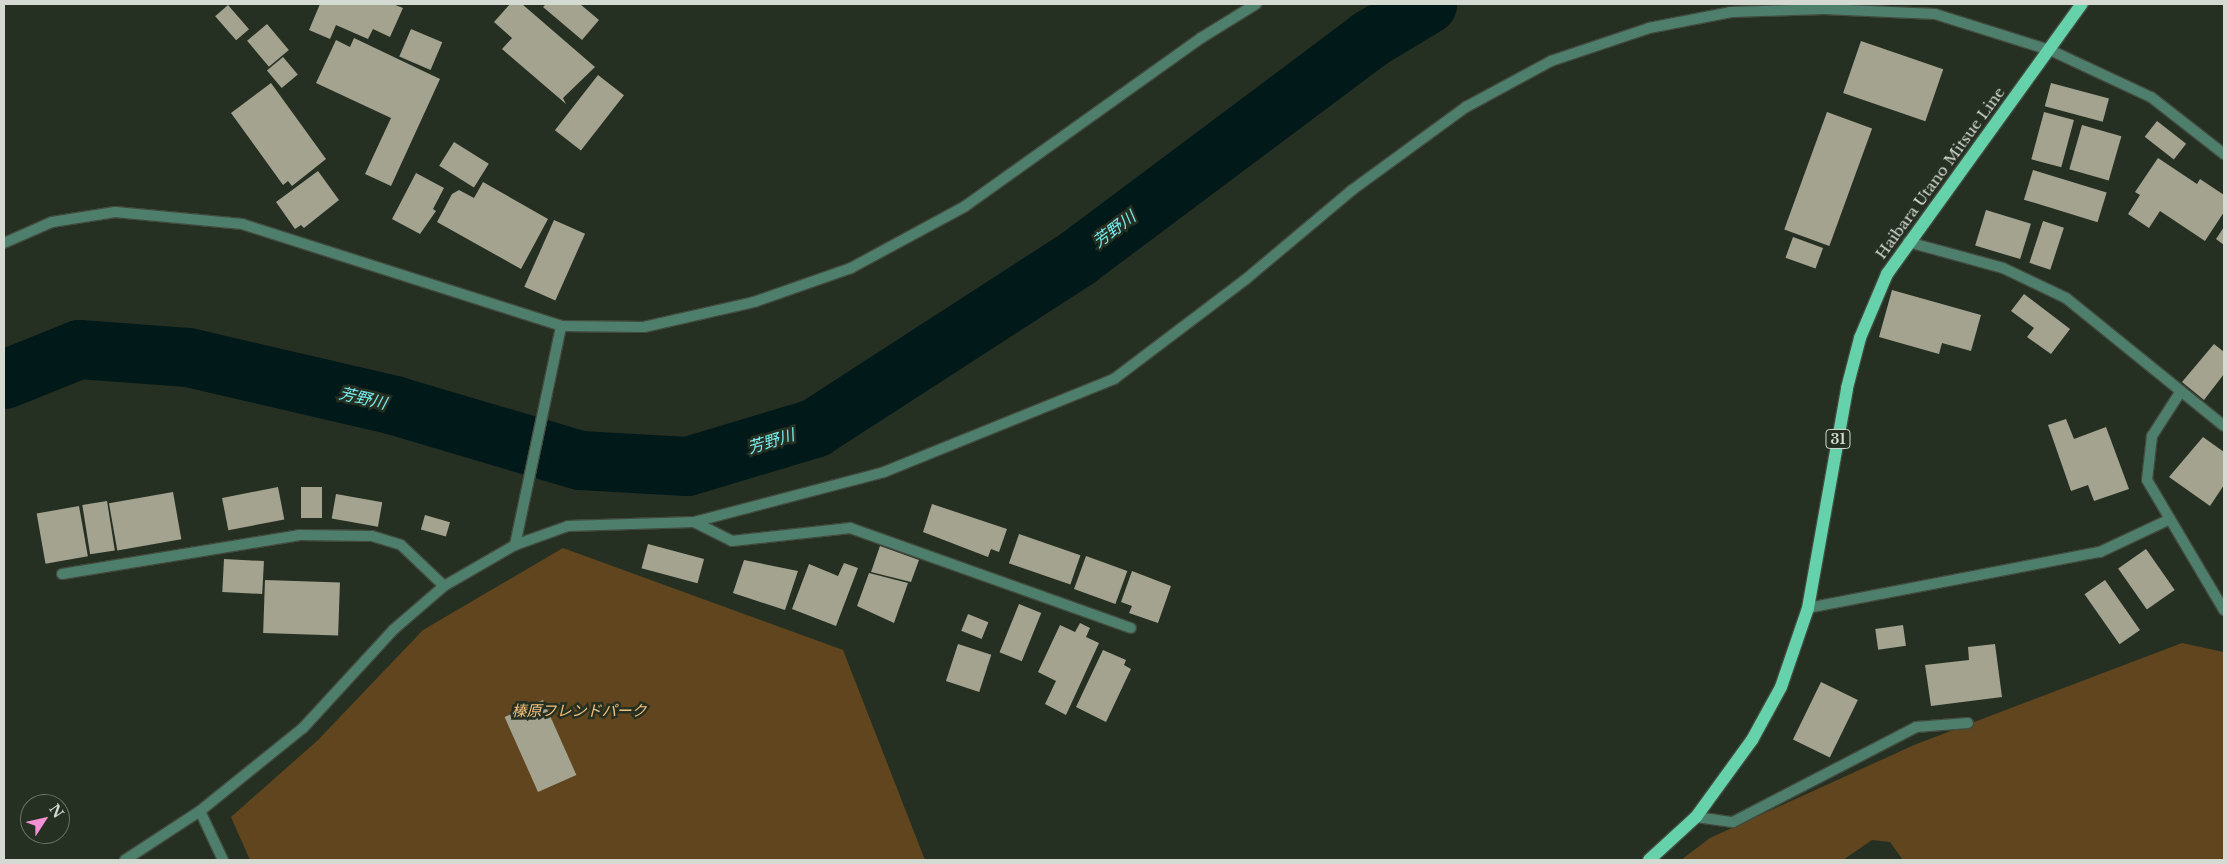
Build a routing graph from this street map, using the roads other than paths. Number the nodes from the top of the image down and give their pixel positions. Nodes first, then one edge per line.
1 (1256, 4) edge
2 (2082, 4) edge
3 (2050, 50) junction
4 (2224, 154) edge
5 (1908, 242) junction
6 (4, 243) edge
7 (562, 326) junction
8 (2181, 391) junction
9 (2224, 426) edge
10 (2168, 520) junction
11 (694, 522) junction
12 (515, 545) junction
13 (62, 574) dead end
14 (444, 586) junction
15 (1808, 608) junction
16 (2224, 610) edge
17 (1131, 628) dead end
18 (1968, 723) dead end
19 (200, 811) junction
20 (1696, 818) junction
21 (126, 860) edge
22 (223, 860) edge
23 (1649, 860) edge

1 - 7 street
2 - 3 main road, Haibara Utano Mitsue Line / 31
3 - 4 street
3 - 5 main road, Haibara Utano Mitsue Line / 31
3 - 11 street
5 - 8 street
5 - 15 main road, Haibara Utano Mitsue Line / 31
6 - 7 street
7 - 12 street
8 - 9 street
8 - 10 street
10 - 15 street
10 - 16 street
11 - 12 street
11 - 17 street
12 - 14 street
13 - 14 street
14 - 19 street
15 - 20 main road, Haibara Utano Mitsue Line / 31
18 - 20 street
19 - 21 street
19 - 22 street
20 - 23 main road, Haibara Utano Mitsue Line / 31

